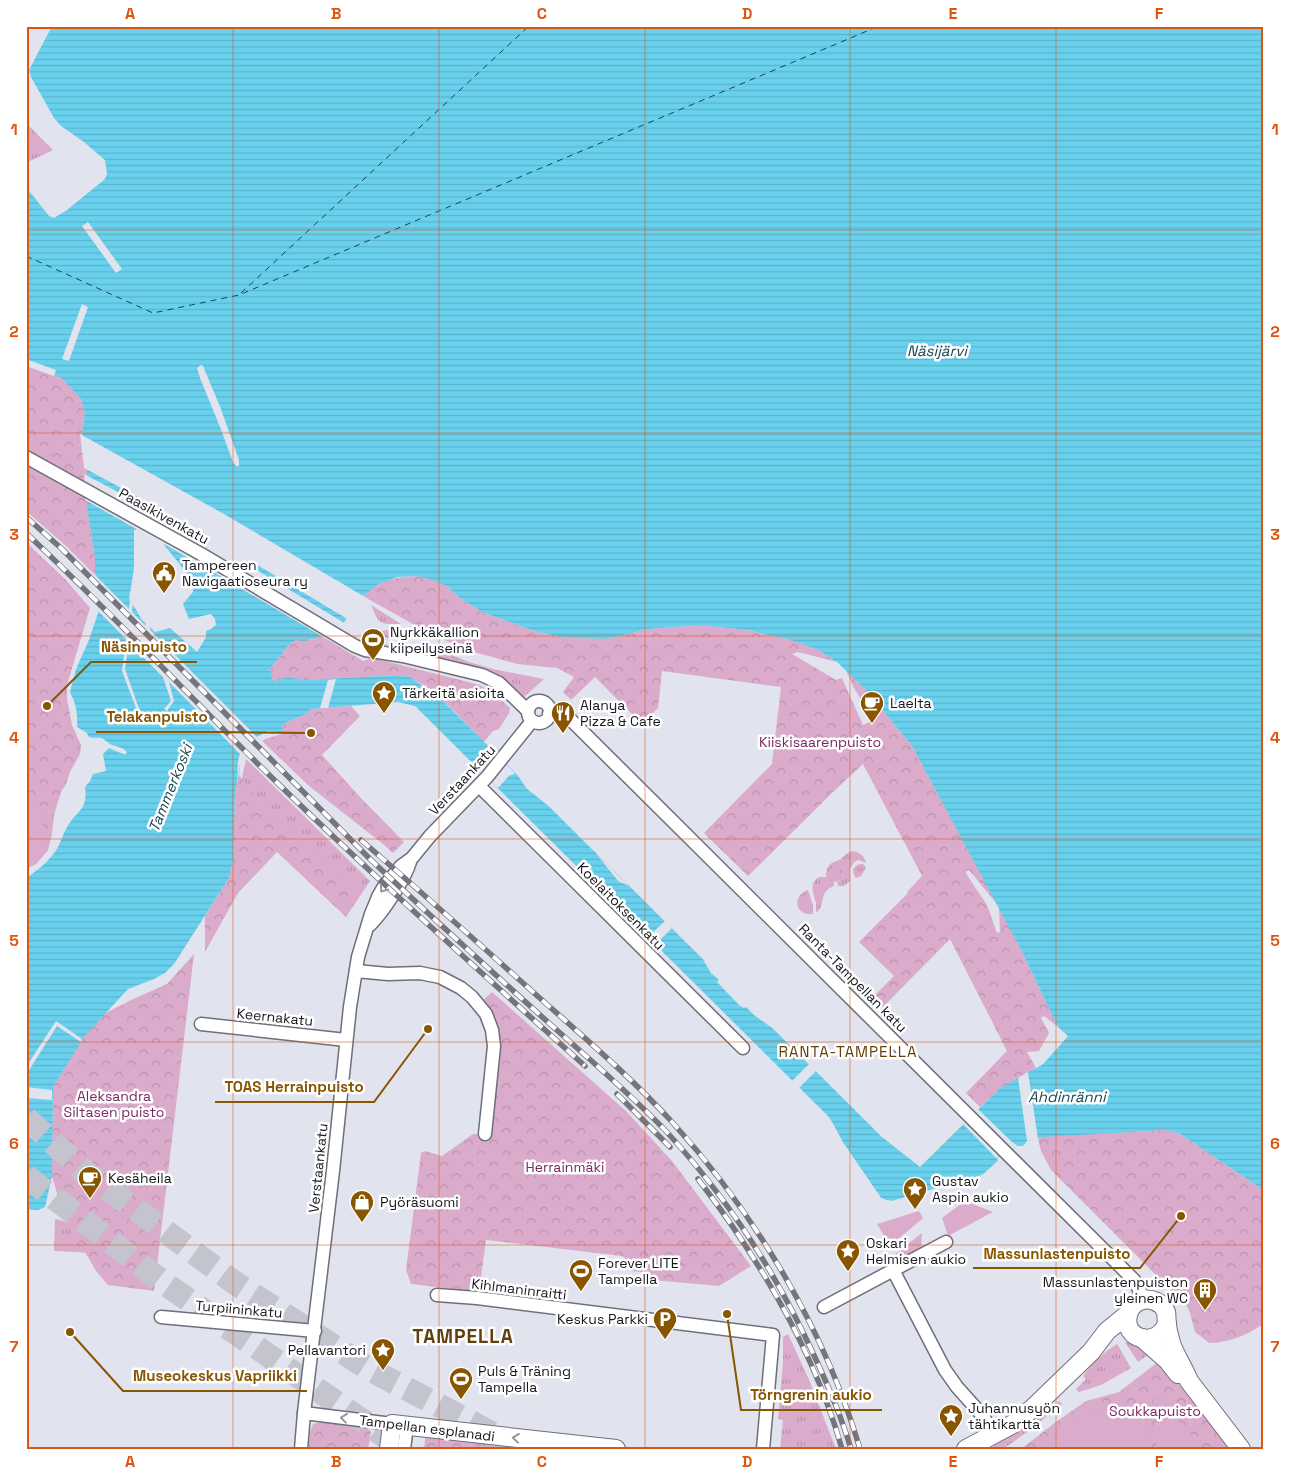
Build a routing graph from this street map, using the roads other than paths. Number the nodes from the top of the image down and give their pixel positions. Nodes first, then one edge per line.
1 (30, 459) edge
2 (549, 714) junction
3 (530, 716) junction
4 (483, 782) junction
5 (356, 971) junction
6 (201, 1024) dead end
7 (346, 1040) junction
8 (743, 1048) dead end
9 (485, 1134) dead end
10 (946, 1242) dead end
11 (893, 1270) junction
12 (437, 1295) dead end
13 (1144, 1299) junction
14 (824, 1307) dead end
15 (1128, 1314) junction
16 (161, 1317) dead end
17 (1166, 1323) junction
18 (315, 1332) junction
19 (1138, 1336) junction
20 (1091, 1352) junction
21 (1189, 1381) junction
22 (304, 1413) junction
23 (400, 1425) junction
24 (994, 1435) junction
25 (301, 1449) edge
26 (389, 1449) edge
27 (404, 1449) edge
28 (616, 1449) edge
29 (763, 1449) edge
30 (966, 1449) edge
31 (1241, 1449) edge

1 - 3 street, Paasikivenkatu
2 - 3 street
2 - 3 street
2 - 13 street, Ranta-Tampellan katu
3 - 4 street, Verstaankatu
4 - 5 street, Verstaankatu
4 - 8 street, Koelaitoksenkatu
5 - 7 street, Verstaankatu
5 - 9 street
6 - 7 street, Keernakatu
7 - 18 street, Verstaankatu
10 - 11 street
11 - 14 street
11 - 24 street
12 - 29 street, Kihlmaninraitti
13 - 15 street
13 - 17 street
15 - 19 street
15 - 20 street
16 - 18 street, Turpiininkatu
17 - 19 street
17 - 21 street
18 - 22 street, Verstaankatu
19 - 20 street
19 - 21 street
20 - 24 street
21 - 31 street
23 -> 22 street, Tampellan esplanadi
22 - 25 street
23 - 26 street
23 - 27 street
28 -> 23 street, Tampellan esplanadi
24 - 30 street

